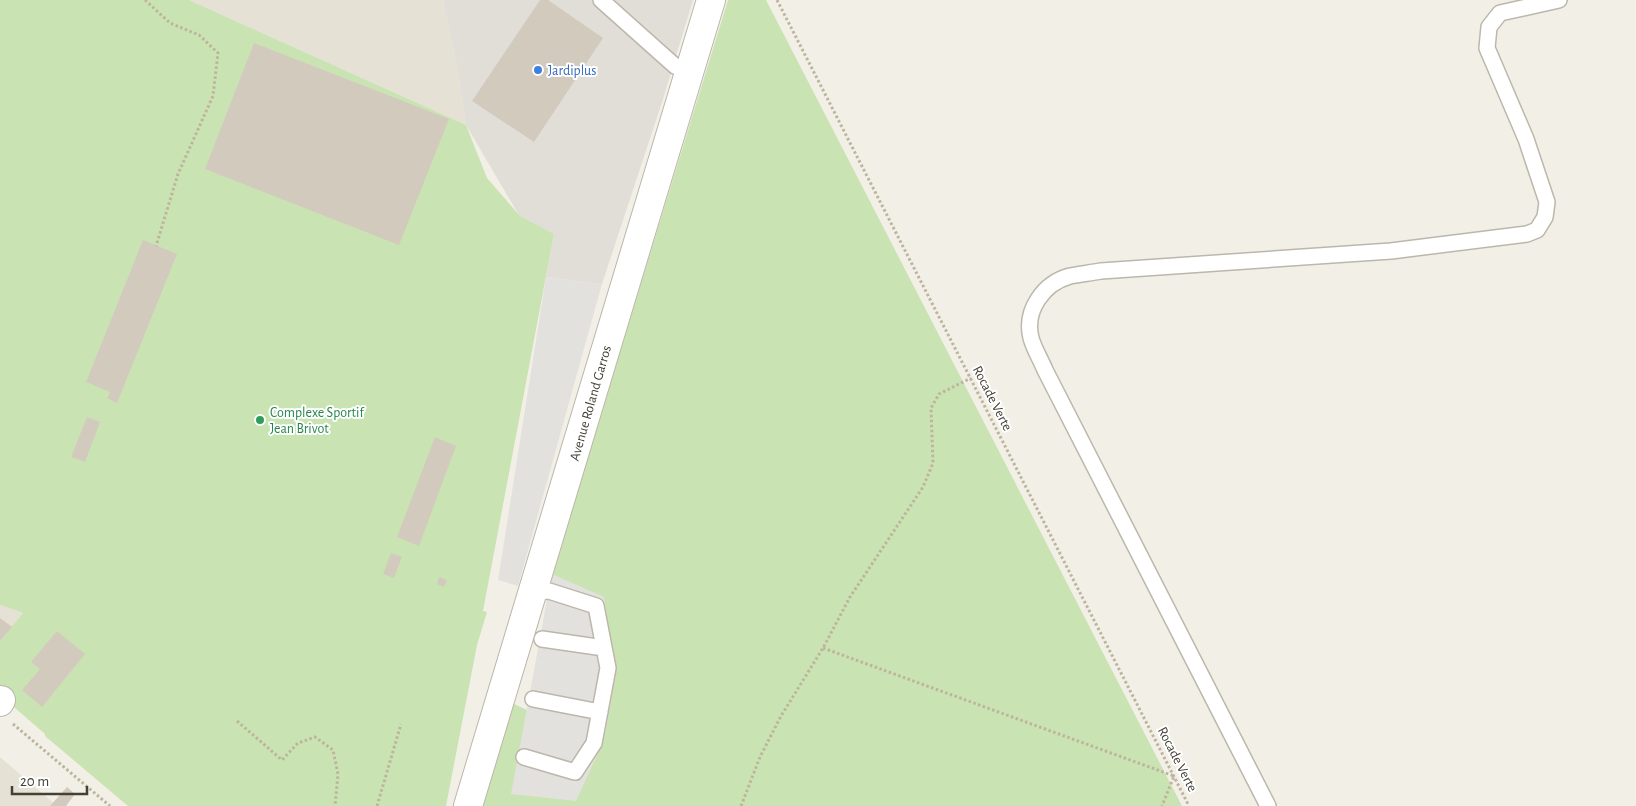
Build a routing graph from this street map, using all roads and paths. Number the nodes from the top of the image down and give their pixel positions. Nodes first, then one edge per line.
1 (145, 0) edge
2 (601, 0) edge
3 (711, 0) edge
4 (778, 0) edge
5 (1558, 0) edge
6 (689, 72) junction
7 (156, 246) dead end
8 (971, 378) junction
9 (533, 592) junction
10 (542, 638) dead end
11 (604, 648) junction
12 (823, 648) junction
13 (533, 699) dead end
14 (3, 707) edge
15 (600, 712) junction
16 (237, 721) dead end
17 (400, 724) dead end
18 (524, 757) dead end
19 (1174, 776) junction
20 (110, 806) edge
21 (335, 806) edge
22 (376, 806) edge
23 (468, 806) edge
24 (741, 806) edge
25 (1162, 806) edge
26 (1189, 806) edge
27 (1268, 806) edge

1 - 7 path
2 - 6 lane
3 - 6 street, Avenue Roland Garros
4 - 8 path, Rocade Verte
5 - 27 lane
6 - 9 street, Avenue Roland Garros
8 - 12 path
8 - 19 path, Rocade Verte
9 - 11 lane
9 - 23 street, Avenue Roland Garros
10 - 11 lane
11 - 15 lane
12 - 19 path
12 - 24 path
13 - 15 lane
14 - 20 path
15 - 18 lane
16 - 21 path
17 - 22 path
19 - 25 path
19 - 26 path, Rocade Verte

